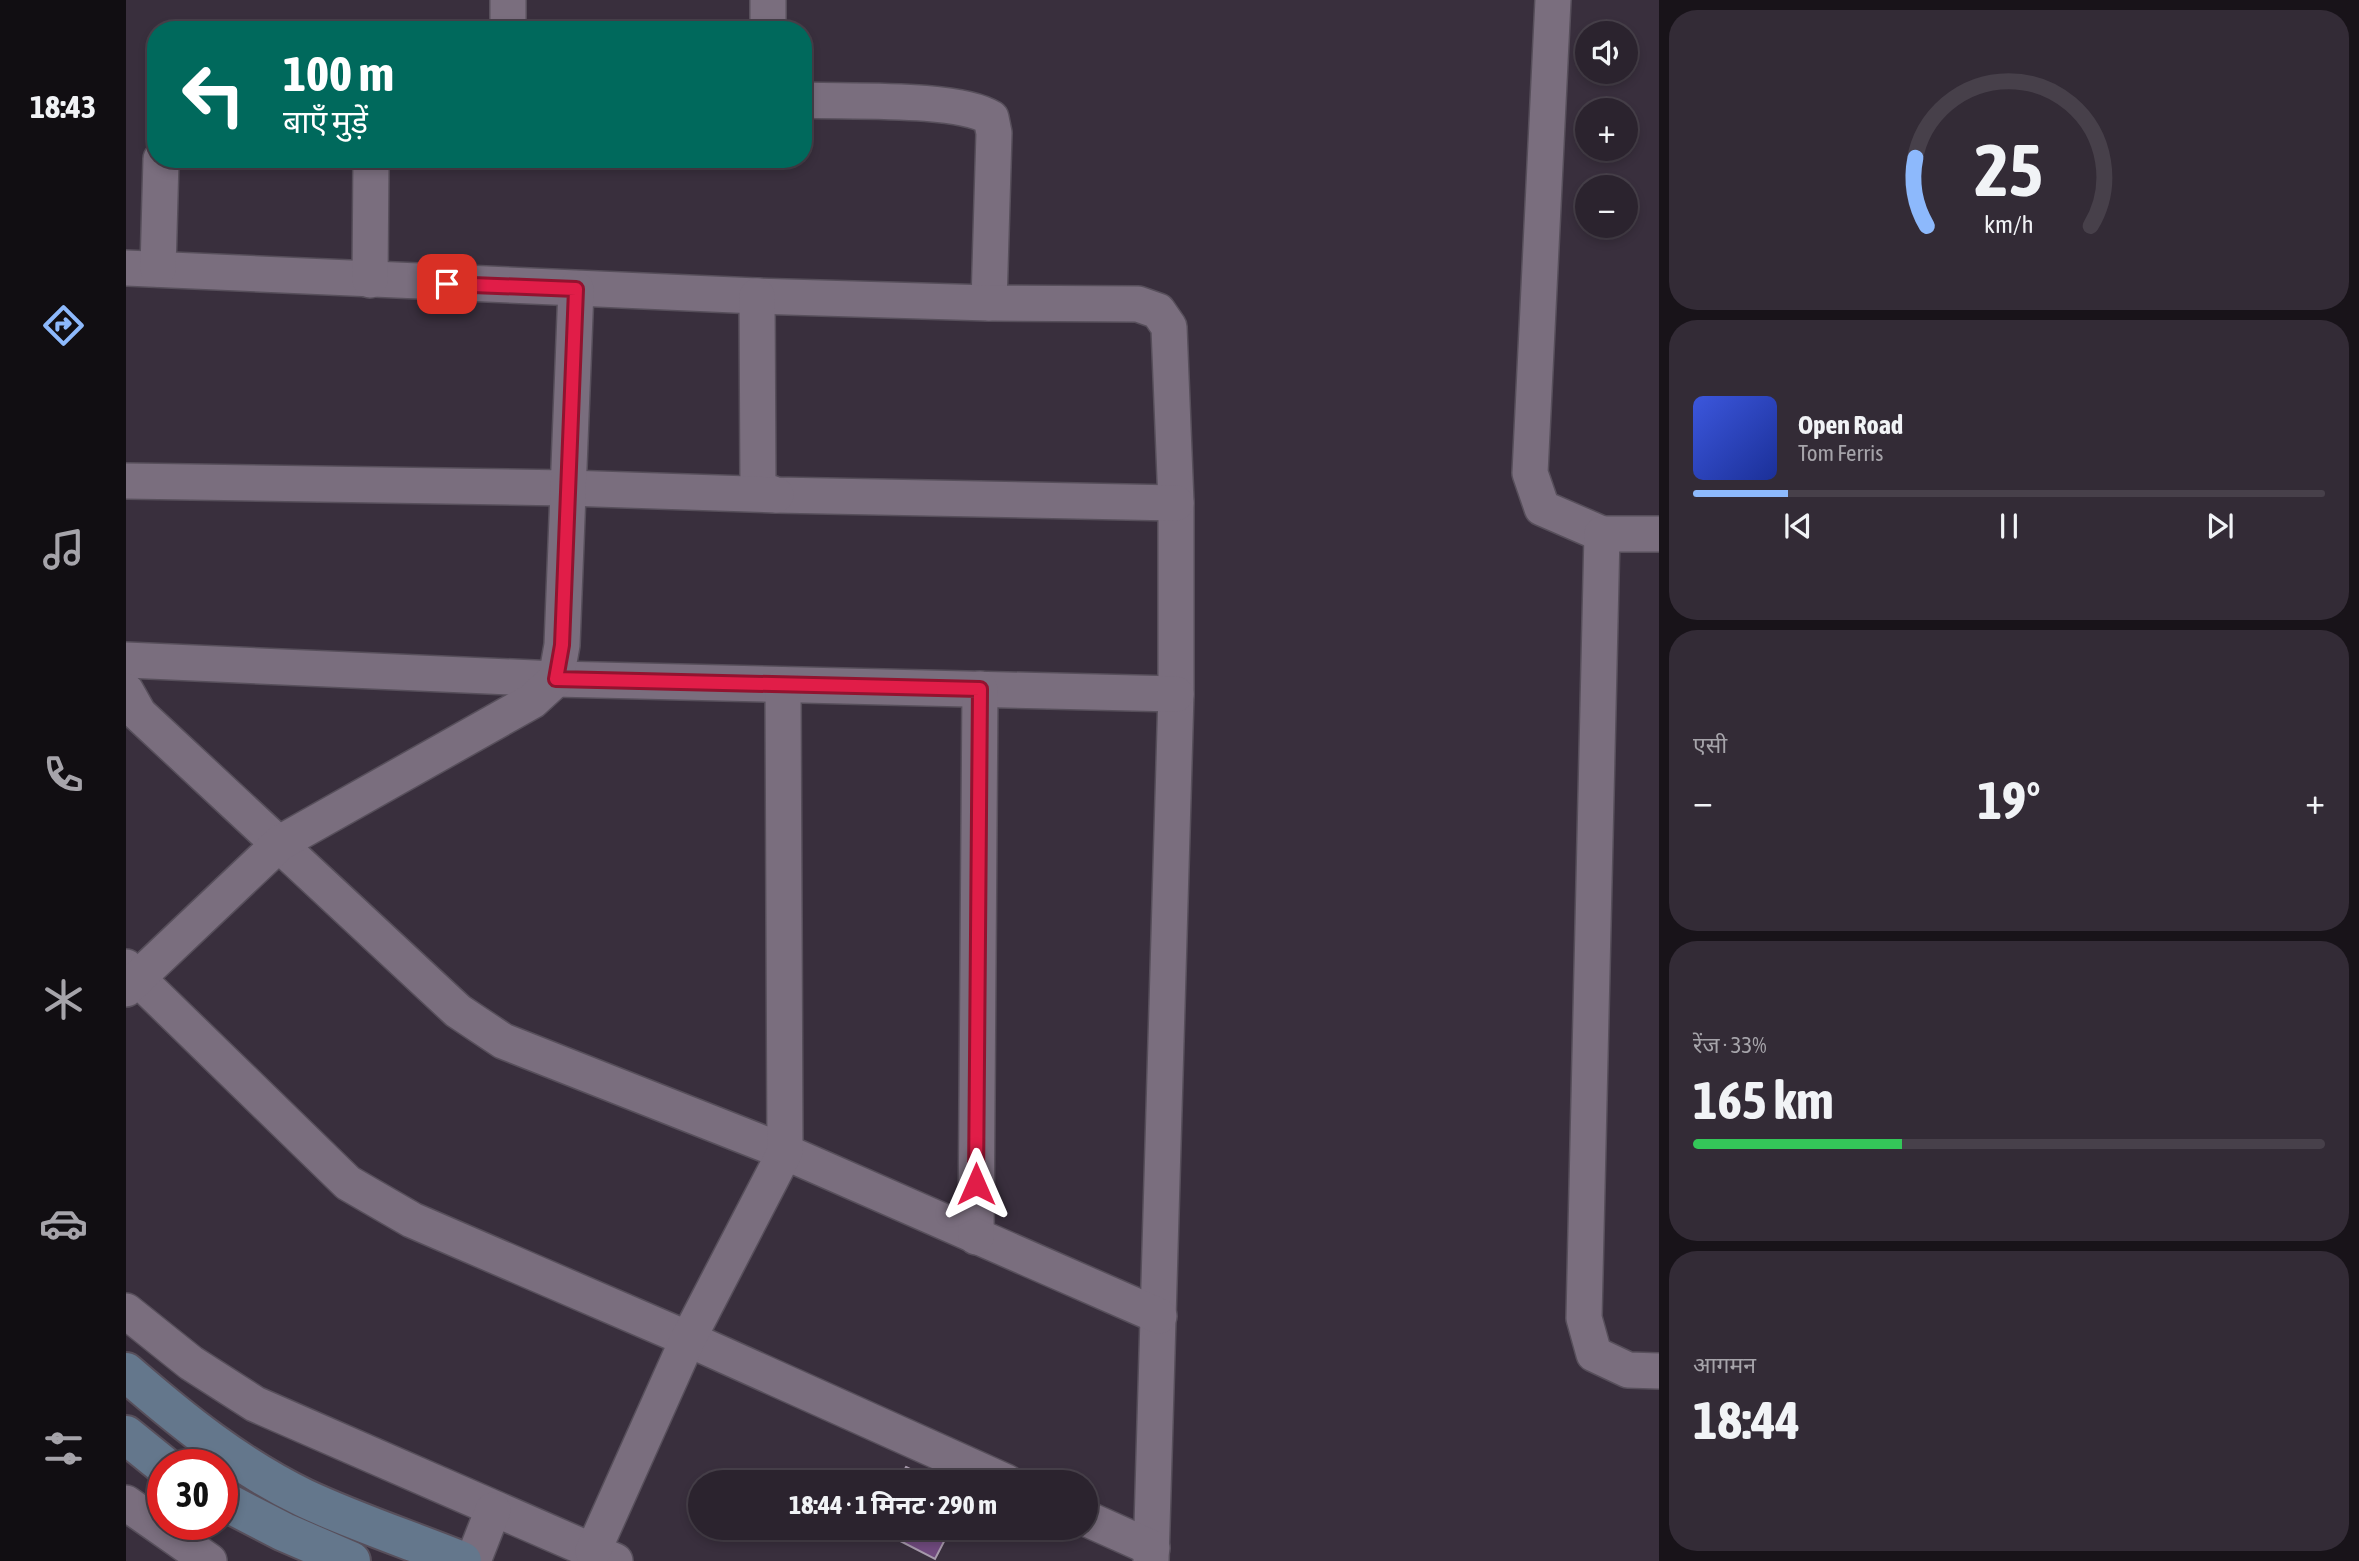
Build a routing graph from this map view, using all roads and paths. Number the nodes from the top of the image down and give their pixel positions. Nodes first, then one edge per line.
1 (508, 0) edge
2 (768, 0) edge
3 (1553, 0) edge
4 (508, 21) edge
5 (768, 21) edge
6 (812, 100) edge
7 (159, 168) edge
8 (371, 168) edge
9 (142, 269) edge
10 (370, 280) junction
11 (576, 289) junction
12 (757, 296) junction
13 (989, 303) junction
14 (126, 481) edge
15 (567, 488) junction
16 (776, 495) junction
17 (1176, 503) junction
18 (1602, 534) junction
19 (1659, 534) edge
20 (126, 660) edge
21 (556, 679) junction
22 (783, 685) junction
23 (980, 689) junction
24 (126, 691) edge
25 (1176, 694) junction
26 (280, 843) junction
27 (130, 978) edge
28 (785, 1152) junction
29 (976, 1237) junction
30 (126, 1311) edge
31 (1159, 1316) junction
32 (688, 1339) junction
33 (1659, 1371) edge
34 (126, 1372) edge
35 (126, 1436) edge
36 (147, 1452) edge
37 (979, 1470) edge
38 (303, 1497) junction
39 (126, 1503) edge
40 (493, 1510) junction
41 (238, 1514) edge
42 (1098, 1525) edge
43 (277, 1547) edge
44 (1152, 1554) edge
45 (604, 1556) edge
46 (209, 1561) edge
47 (351, 1561) edge
48 (462, 1561) edge
49 (473, 1561) edge

1 - 4 street
2 - 5 street
3 - 18 street
6 - 13 street
7 - 9 street
8 - 10 street
9 - 10 street
10 - 11 street
11 - 12 street
11 - 15 street
12 - 13 street
12 - 16 street
13 - 17 street
14 - 15 street
15 - 16 street
15 - 21 street
16 - 17 street
17 - 25 street
18 - 19 street
18 - 33 street
20 - 21 street
21 - 22 street
21 - 26 street
22 - 23 street
22 - 28 street
23 - 25 street
23 - 29 street
24 - 26 street
25 - 31 street
26 - 27 street
26 - 28 street
27 - 32 street
28 - 29 street
28 - 32 street
29 - 31 street
30 - 40 street
31 - 44 street
32 - 37 street
32 - 45 street
34 - 38 street
35 - 36 street
38 - 43 street
38 - 48 street
39 - 46 street
40 - 45 street
40 - 49 street
41 - 43 street
42 - 44 street
43 - 47 street

